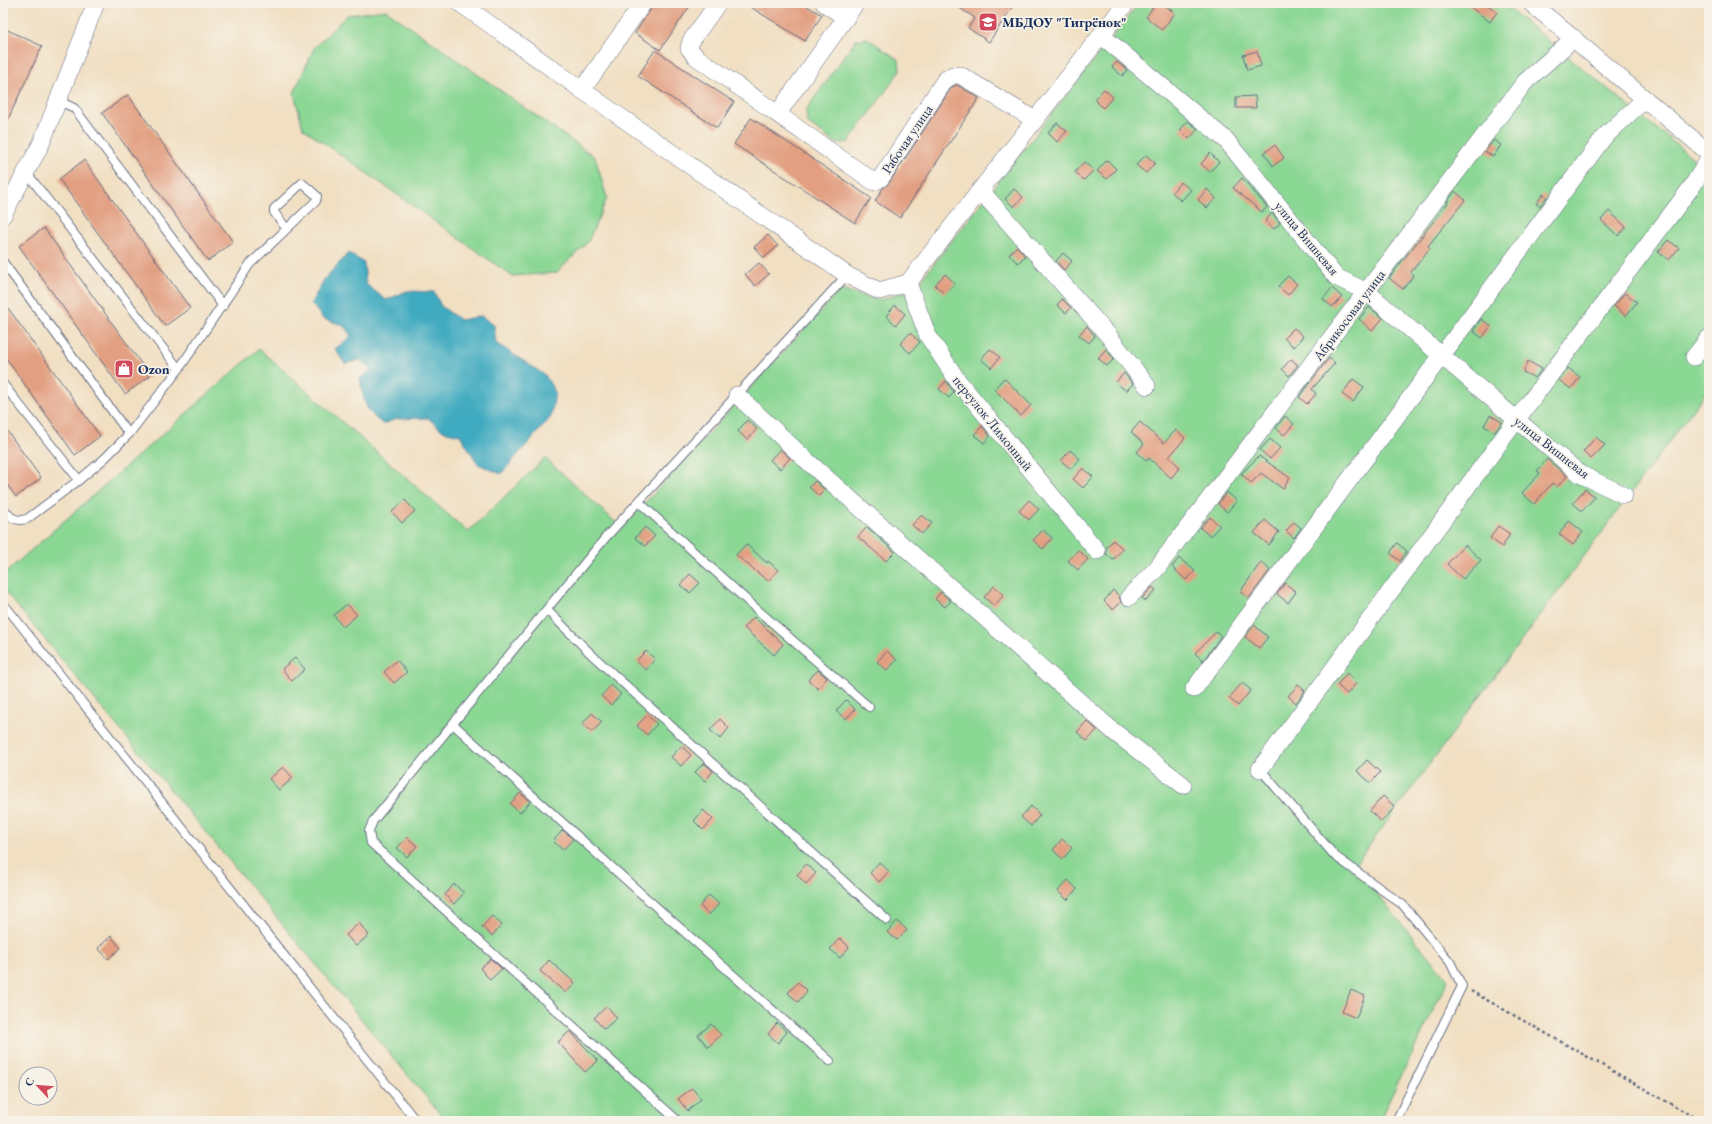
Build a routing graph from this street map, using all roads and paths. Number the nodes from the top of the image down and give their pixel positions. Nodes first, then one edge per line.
1 (96, 3) edge
2 (460, 3) edge
3 (643, 3) edge
4 (718, 3) edge
5 (824, 3) edge
6 (856, 3) edge
7 (1126, 3) edge
8 (1531, 3) edge
9 (846, 18) junction
10 (1101, 35) junction
11 (1574, 38) junction
12 (582, 90) junction
13 (1645, 99) junction
14 (57, 100) junction
15 (778, 113) junction
16 (1035, 120) junction
17 (1709, 153) edge
18 (1709, 159) edge
19 (26, 172) junction
20 (980, 190) junction
21 (3, 215) edge
22 (286, 228) junction
23 (3, 262) edge
24 (847, 275) junction
25 (908, 283) junction
26 (1367, 292) junction
27 (223, 306) junction
28 (1709, 338) edge
29 (1442, 356) junction
30 (1694, 357) dead end
31 (179, 369) junction
32 (3, 384) edge
33 (1147, 386) dead end
34 (737, 395) junction
35 (1517, 419) junction
36 (129, 434) junction
37 (79, 480) junction
38 (1624, 495) dead end
39 (638, 502) junction
40 (3, 508) edge
41 (1097, 551) dead end
42 (1129, 597) dead end
43 (3, 603) edge
44 (546, 610) junction
45 (1194, 689) dead end
46 (869, 708) dead end
47 (453, 724) junction
48 (1260, 769) joint
49 (1183, 786) dead end
50 (887, 920) dead end
51 (1462, 986) junction
52 (830, 1061) dead end
53 (416, 1121) edge
54 (678, 1121) edge
55 (1396, 1121) edge
56 (1700, 1121) edge

1 - 14 street
2 - 12 street
3 - 12 street
4 - 15 street, Рабочая улица
5 - 9 street
6 - 9 street
7 - 10 street
8 - 11 street
9 - 15 street
10 - 16 street
10 - 26 street, улица Вишневая
11 - 13 street
11 - 26 street, Абрикосовая улица
12 - 24 street
13 - 17 street
13 - 29 street
14 - 19 street
14 - 27 lane
15 - 16 street, Рабочая улица
16 - 20 street
18 - 35 street
19 - 21 street
19 - 31 lane
20 - 25 street
20 - 33 street
22 - 22 lane
22 - 27 lane
23 - 36 lane
24 - 25 street
24 - 34 lane
25 - 41 street, переулок Лимонный
26 - 29 street, улица Вишневая
26 - 42 street, Абрикосовая улица
27 - 31 lane
28 - 30 street
29 - 35 street, улица Вишневая
29 - 45 street
31 - 36 lane
32 - 37 lane
34 - 39 lane
34 - 49 street
35 - 38 street, улица Вишневая
35 - 48 street
36 - 37 lane
37 - 40 lane
39 - 44 lane
39 - 46 lane
43 - 53 lane
44 - 47 lane
44 - 50 lane
47 - 52 lane
47 - 54 lane
48 - 51 lane
51 - 55 lane
51 - 56 path

